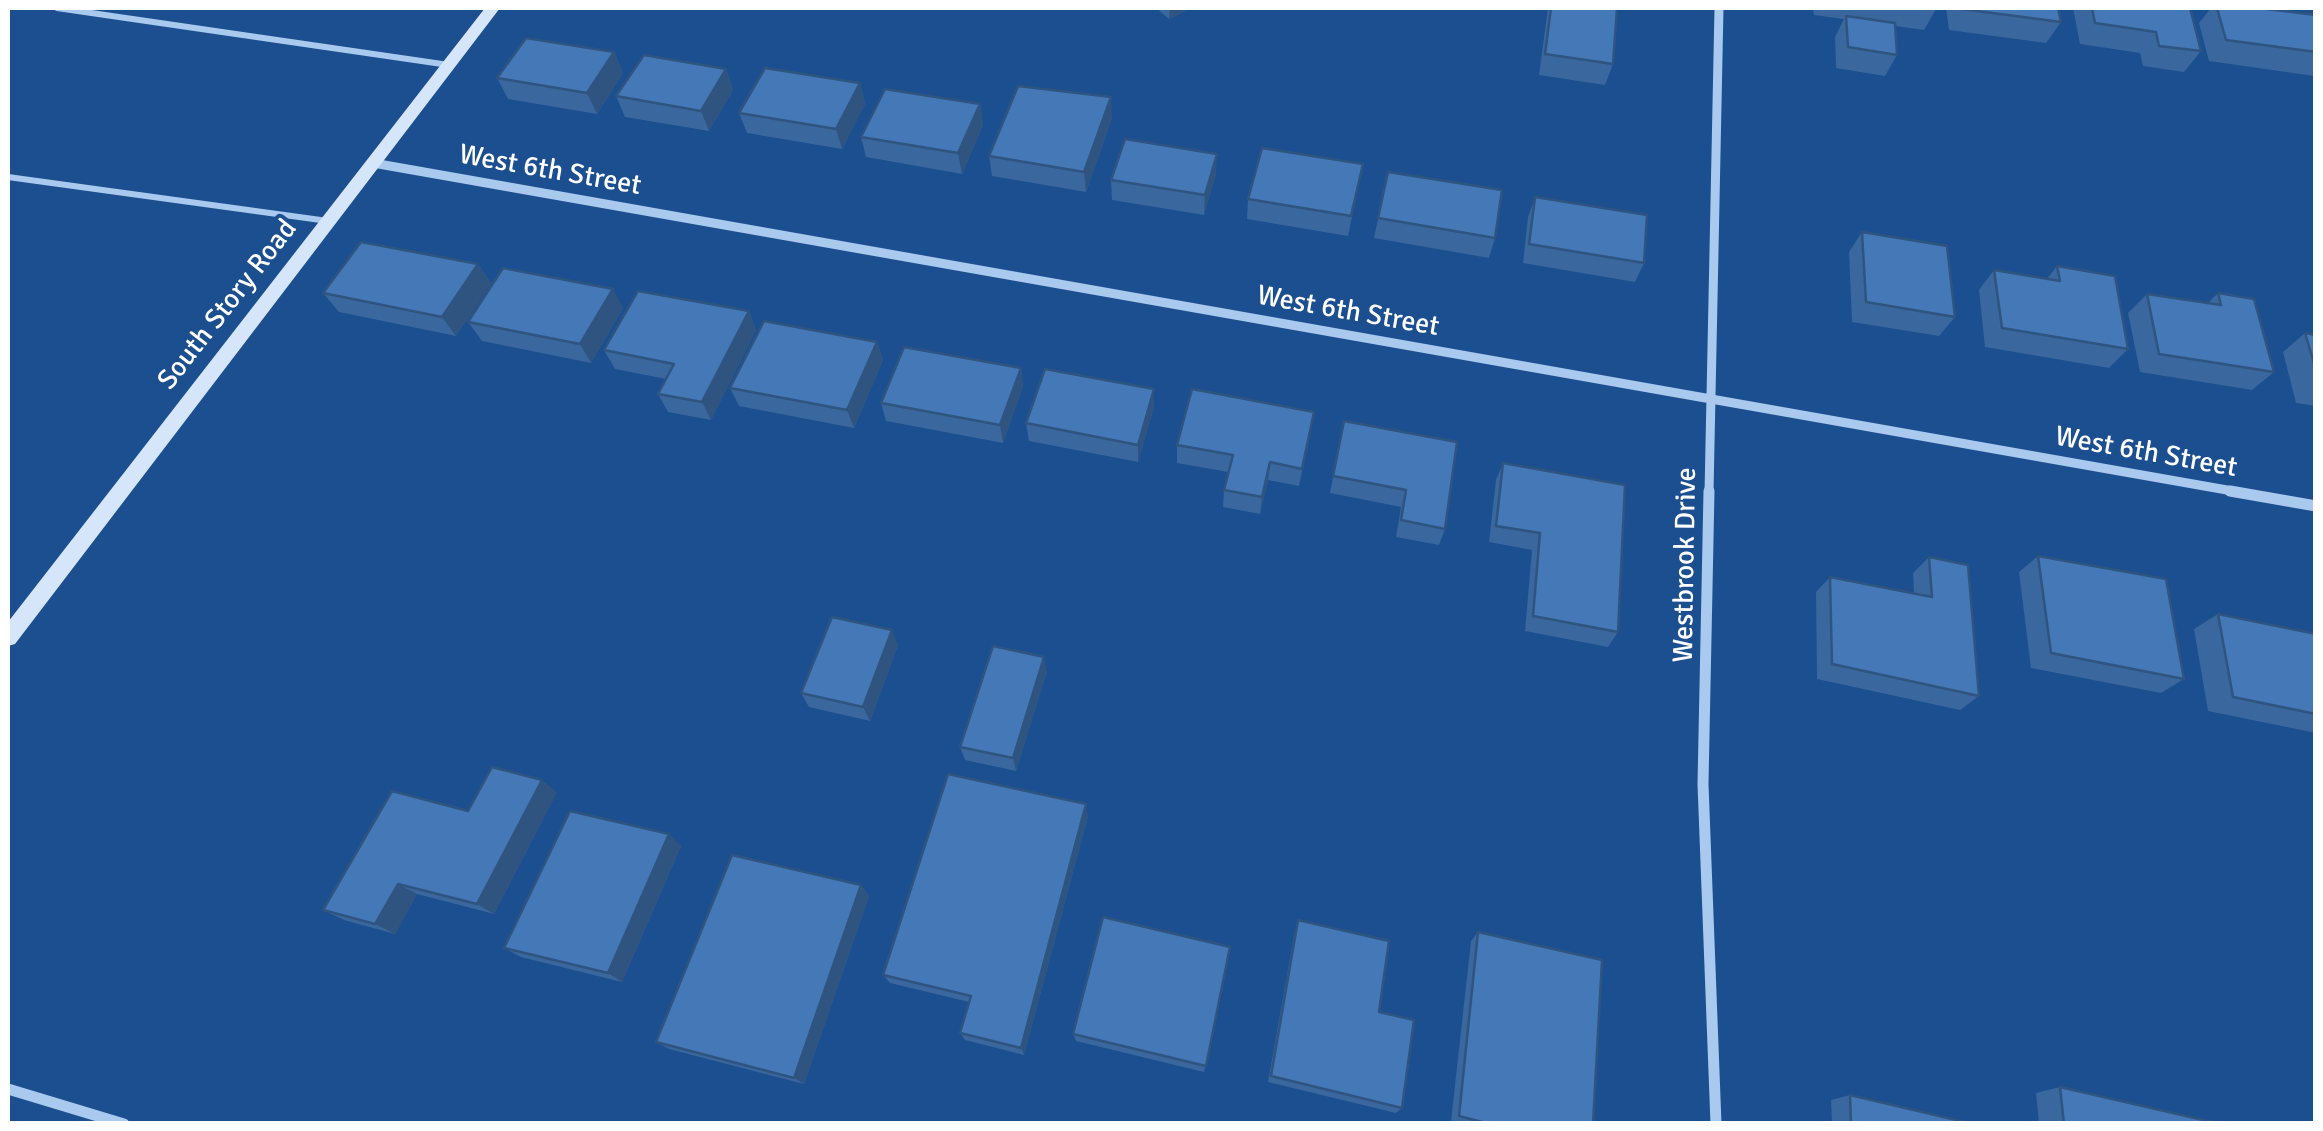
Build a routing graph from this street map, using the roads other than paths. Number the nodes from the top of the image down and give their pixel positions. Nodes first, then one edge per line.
1 (57, 8) edge
2 (493, 8) edge
3 (1719, 8) edge
4 (449, 65) junction
5 (373, 163) junction
6 (8, 177) edge
7 (328, 221) junction
8 (1712, 400) junction
9 (2316, 506) edge
10 (8, 637) edge
11 (8, 1089) edge
12 (124, 1124) edge
13 (1716, 1124) edge

1 - 4 lane
2 - 4 main road, South Story Road
3 - 8 street, Westbrook Drive
4 - 5 main road, South Story Road
5 - 7 main road, South Story Road
5 - 8 street, West 6th Street
6 - 7 lane
7 - 10 main road, South Story Road
8 - 9 street, West 6th Street
8 - 13 street, Westbrook Drive
11 - 12 street

